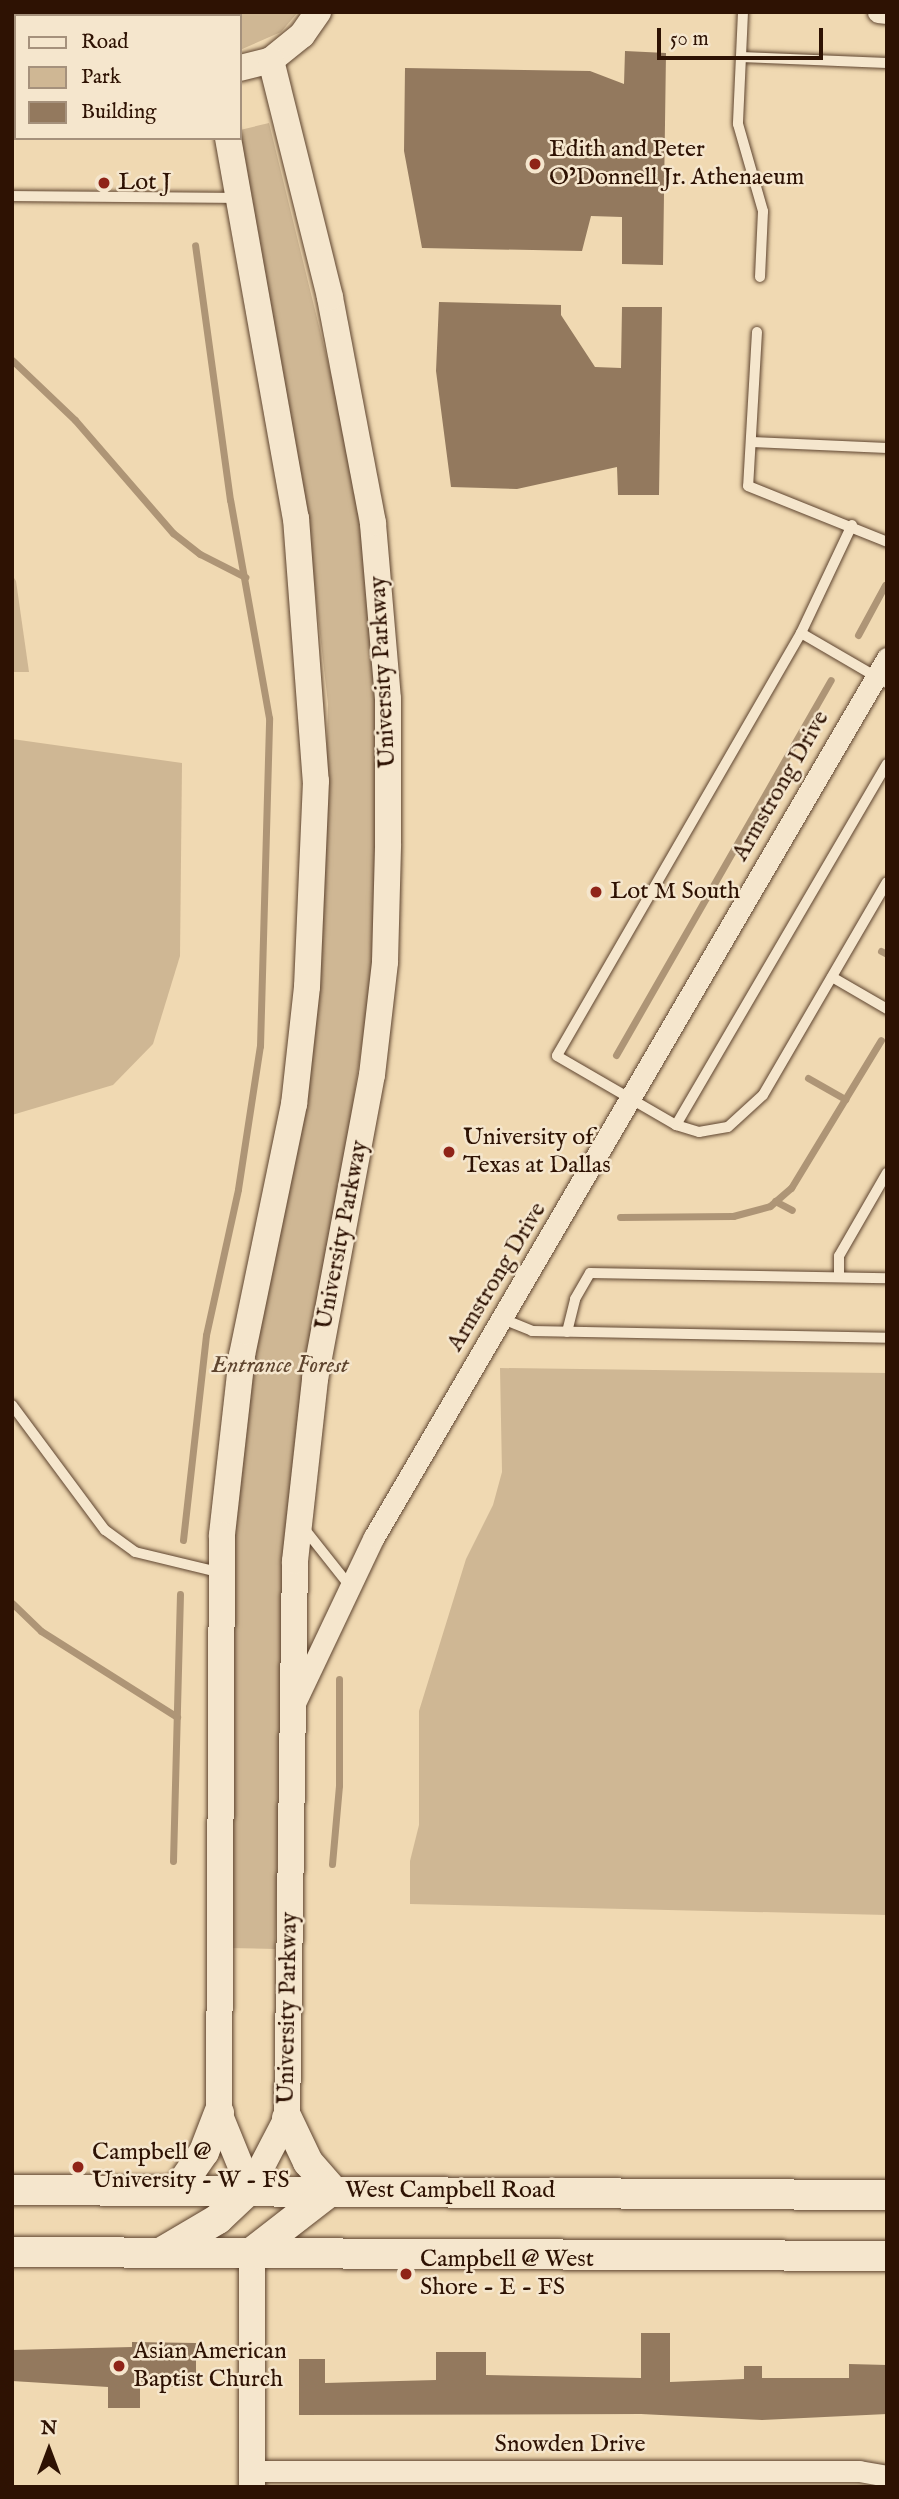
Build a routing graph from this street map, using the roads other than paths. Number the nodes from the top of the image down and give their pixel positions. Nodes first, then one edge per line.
1 (318, 12) edge
2 (743, 12) edge
3 (877, 12) edge
4 (887, 13) edge
5 (741, 57) junction
6 (271, 60) junction
7 (887, 63) edge
8 (242, 67) edge
9 (228, 140) edge
10 (12, 197) edge
11 (239, 198) junction
12 (760, 277) dead end
13 (757, 332) dead end
14 (752, 442) junction
15 (887, 448) edge
16 (852, 525) junction
17 (887, 542) edge
18 (801, 633) junction
19 (887, 658) edge
20 (881, 680) edge
21 (887, 764) edge
22 (887, 882) edge
23 (832, 977) junction
24 (887, 1009) edge
25 (629, 1100) junction
26 (676, 1125) junction
27 (887, 1173) edge
28 (839, 1277) junction
29 (887, 1278) edge
30 (503, 1319) junction
31 (567, 1332) junction
32 (887, 1338) edge
33 (12, 1405) edge
34 (299, 1523) junction
35 (222, 1573) junction
36 (349, 1585) junction
37 (291, 1711) junction
38 (219, 2112) junction
39 (287, 2118) junction
40 (178, 2189) junction
41 (250, 2189) junction
42 (12, 2190) edge
43 (332, 2190) junction
44 (887, 2195) edge
45 (218, 2219) junction
46 (285, 2227) junction
47 (12, 2252) edge
48 (162, 2252) junction
49 (252, 2252) junction
50 (311, 2252) junction
51 (887, 2256) edge
52 (887, 2476) edge
53 (252, 2479) edge

1 - 6 street
2 - 5 lane
3 - 4 street
5 - 7 lane
5 - 12 lane
6 - 8 street
6 - 34 street, University Parkway
9 - 11 street
10 - 11 lane
11 - 35 street
13 - 14 lane
14 - 15 lane
14 - 16 lane
16 - 17 lane
16 - 18 lane
18 - 20 lane
18 - 25 lane
19 - 20 street, Armstrong Drive
20 - 25 street, Armstrong Drive
21 - 26 lane
22 - 23 lane
23 - 24 lane
23 - 26 lane
25 - 26 lane
25 - 30 street, Armstrong Drive
27 - 28 lane
28 - 29 lane
28 - 31 lane
30 - 31 lane
30 - 36 street, Armstrong Drive
31 - 32 lane
33 - 35 lane
34 - 36 lane
34 - 37 street, University Parkway
35 - 38 street
36 - 37 street, Armstrong Drive
37 - 39 street, University Parkway
38 - 40 main road
38 - 41 street
39 - 41 street, University Parkway
39 - 43 main road
40 - 41 main road, West Campbell Road
40 - 42 main road, West Campbell Road
40 - 45 main road
41 - 43 main road, West Campbell Road
41 - 45 main road
41 - 46 main road
43 - 44 main road, West Campbell Road
43 - 46 main road
45 - 48 main road
45 - 49 main road
46 - 49 main road
46 - 50 main road
47 - 48 main road
48 - 49 main road
49 - 50 main road
49 - 53 street
50 - 51 main road
52 - 53 street, Snowden Drive

